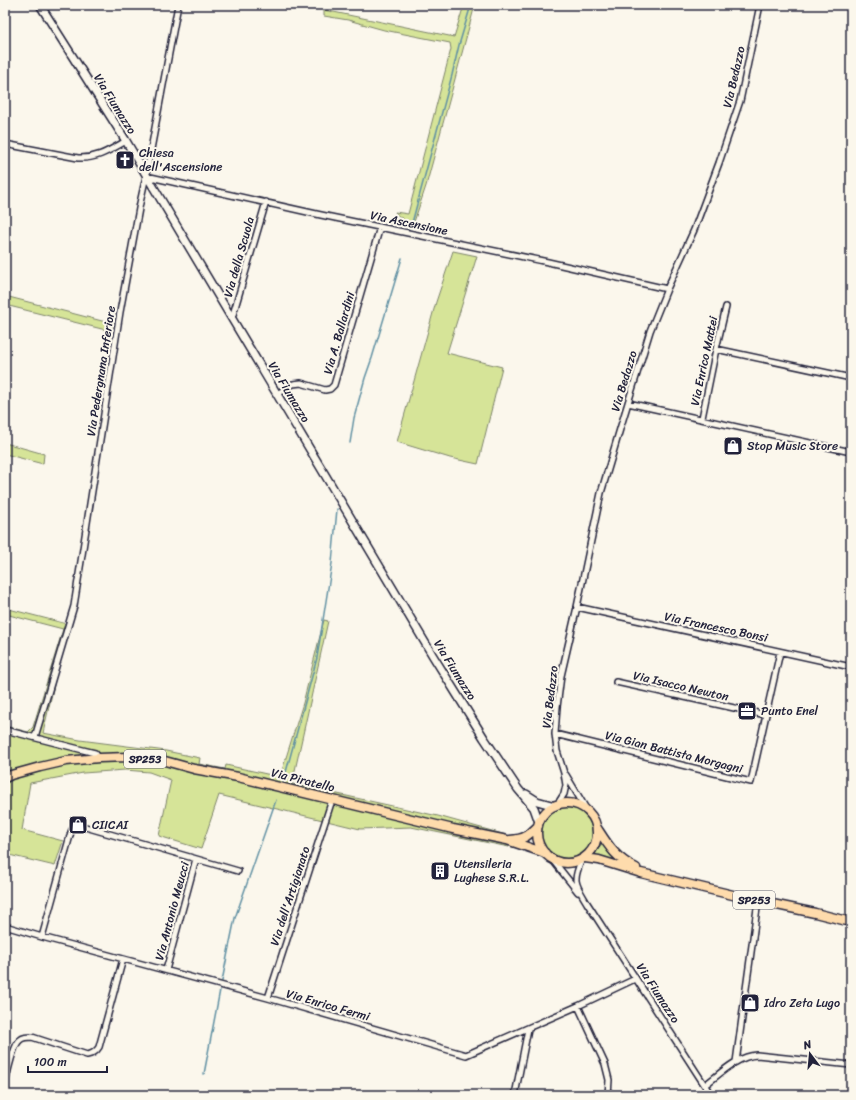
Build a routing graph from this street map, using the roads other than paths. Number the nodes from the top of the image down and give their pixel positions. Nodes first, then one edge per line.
1 (40, 5) edge
2 (178, 5) edge
3 (760, 5) edge
4 (126, 141) junction
5 (5, 144) edge
6 (146, 176) junction
7 (266, 202) junction
8 (380, 227) junction
9 (667, 289) junction
10 (726, 307) dead end
11 (232, 318) junction
12 (716, 349) junction
13 (851, 378) edge
14 (277, 394) junction
15 (628, 403) junction
16 (702, 418) junction
17 (851, 452) edge
18 (577, 607) junction
19 (780, 652) junction
20 (851, 666) edge
21 (616, 682) dead end
22 (766, 715) junction
23 (5, 730) edge
24 (556, 734) junction
25 (35, 737) junction
26 (99, 758) junction
27 (564, 773) junction
28 (8, 777) edge
29 (518, 789) junction
30 (332, 800) junction
31 (556, 805) junction
32 (588, 812) junction
33 (539, 824) junction
34 (597, 828) junction
35 (500, 839) junction
36 (548, 856) junction
37 (196, 859) junction
38 (583, 859) junction
39 (238, 871) dead end
40 (657, 876) junction
41 (758, 901) junction
42 (587, 903) junction
43 (851, 922) edge
44 (5, 926) edge
45 (42, 937) junction
46 (123, 959) junction
47 (166, 970) junction
48 (635, 978) junction
49 (268, 998) junction
50 (578, 1006) junction
51 (528, 1029) junction
52 (736, 1062) junction
53 (851, 1065) edge
54 (5, 1084) edge
55 (705, 1085) junction
56 (515, 1095) edge
57 (608, 1095) edge
58 (711, 1095) edge

1 - 4 street, Via Fiumazzo
2 - 6 street, Via Pedergnana Inferiore
3 - 9 street, Via Bedazzo
4 - 5 street
4 - 6 street, Via Fiumazzo
6 - 7 street, Via Ascensione
6 - 11 street, Via Fiumazzo
6 - 25 street, Via Pedergnana Inferiore
7 - 8 street, Via Ascensione
7 - 11 street, Via della Scuola
8 - 9 street, Via Ascensione
8 - 14 street, Via A. Ballardini
9 - 15 street, Via Bedazzo
10 - 12 street, Via Enrico Mattei
11 - 14 street, Via Fiumazzo
12 - 13 street
12 - 16 street, Via Enrico Mattei
14 - 29 street, Via Fiumazzo
15 - 16 street, Via Enrico Mattei
15 - 18 street, Via Bedazzo
16 - 17 street, Via Enrico Mattei
18 - 19 street, Via Francesco Bonsi
18 - 24 street, Via Bedazzo
19 - 20 street, Via Francesco Bonsi
19 - 22 street, Via Gian Battista Morgagni
21 - 22 street, Via Isacco Newton
22 - 24 street, Via Gian Battista Morgagni
23 - 25 street, Via Piratello
24 - 27 street, Via Bedazzo
25 - 26 street, Via Piratello
26 - 28 main road, Via Piratello / SP253
26 - 30 main road, Via Piratello / SP253
27 - 31 street, Via Bedazzo
27 - 32 street, Via Bedazzo
29 - 31 street, Via Fiumazzo
29 - 33 street, Via Fiumazzo
30 - 35 main road, Via Piratello / SP253
30 - 49 street, Via dell'Artigianato
31 - 32 main road
31 - 33 main road, SP253
32 - 34 main road, SP253
33 - 35 main road, Via Piratello / SP253
33 - 36 main road
34 - 38 main road
34 - 40 main road, SP253
35 - 36 main road, Via Piratello / SP253
36 - 38 main road, SP253
36 - 42 street, Via Fiumazzo
37 - 39 street
37 - 45 street, Via Antonio Meucci
37 - 47 street, Via Antonio Meucci
38 - 40 main road, SP253
38 - 42 street, Via Fiumazzo
40 - 41 main road, SP253
41 - 43 main road, SP253
41 - 52 street
42 - 48 street, Via Fiumazzo
44 - 45 street, Via Enrico Fermi
45 - 46 street, Via Enrico Fermi
46 - 47 street, Via Enrico Fermi
46 - 54 street
47 - 49 street, Via Enrico Fermi
48 - 50 street, Via Enrico Fermi
48 - 55 street, Via Fiumazzo
49 - 51 street, Via Enrico Fermi
50 - 51 street, Via Enrico Fermi
50 - 57 street
51 - 56 street
52 - 53 street
52 - 55 street
55 - 58 street, Via Fiumazzo

